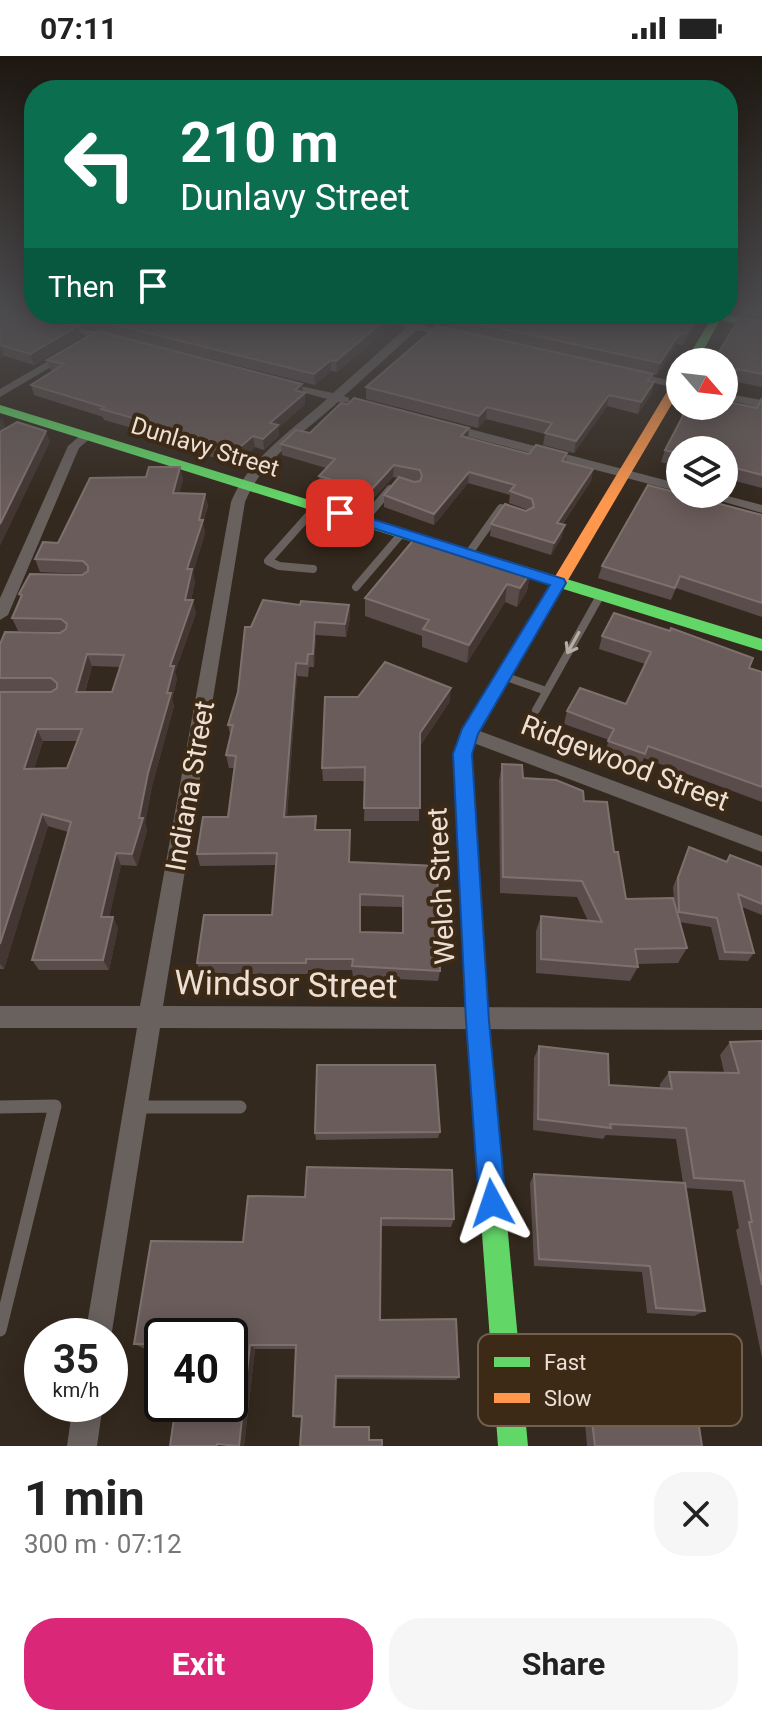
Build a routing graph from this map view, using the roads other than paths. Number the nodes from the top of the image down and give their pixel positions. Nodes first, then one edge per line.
1 (35, 373) edge
2 (363, 373) edge
3 (624, 373) edge
4 (261, 378) edge
5 (666, 381) edge
6 (0, 394) edge
7 (336, 397) junction
8 (738, 399) edge
9 (351, 401) edge
10 (762, 404) edge
11 (666, 405) edge
12 (0, 409) edge
13 (427, 421) edge
14 (87, 436) junction
15 (624, 473) junction
16 (396, 482) edge
17 (245, 484) junction
18 (666, 484) edge
19 (738, 503) edge
20 (317, 506) junction
21 (762, 509) edge
22 (526, 516) edge
23 (364, 520) junction
24 (403, 532) junction
25 (469, 553) junction
26 (313, 569) dead end
27 (559, 583) junction
28 (356, 587) dead end
29 (600, 596) junction
30 (0, 615) edge
31 (762, 645) edge
32 (504, 676) junction
33 (546, 691) junction
34 (536, 710) dead end
35 (469, 734) junction
36 (762, 844) edge
37 (150, 1016) junction
38 (0, 1017) edge
39 (762, 1019) edge
40 (477, 1021) junction
41 (0, 1107) edge
42 (137, 1107) junction
43 (240, 1107) dead end
44 (102, 1318) edge
45 (0, 1330) edge
46 (504, 1334) edge
47 (85, 1422) edge
48 (511, 1426) edge
49 (82, 1446) edge
50 (513, 1446) edge

1 - 6 street
2 - 7 street, Indiana Street
3 - 5 street
4 - 7 street
7 - 9 street
7 - 17 street, Indiana Street
8 - 10 street
11 - 15 street, Welch Street
12 - 14 street, Dunlavy Street
13 - 15 street
14 - 17 street, Dunlavy Street
14 - 30 street
15 - 18 street
15 - 27 street, Welch Street
16 - 23 lane
17 - 20 street, Dunlavy Street
17 - 37 street, Indiana Street
19 - 21 street
20 - 23 street, Dunlavy Street
20 - 26 lane
22 - 25 lane
23 - 24 street, Dunlavy Street
24 - 25 street, Dunlavy Street
24 - 28 lane
25 - 27 street, Dunlavy Street
27 - 29 street, Dunlavy Street
27 - 32 street, Welch Street
29 - 31 street, Dunlavy Street
29 -> 33 lane
32 - 33 lane
32 - 35 street, Welch Street
33 - 34 lane
35 - 36 street, Ridgewood Street
35 - 40 street, Welch Street
37 - 38 street, Windsor Street
37 - 40 street, Windsor Street
37 - 42 street, Indiana Street
39 - 40 street, Windsor Street
40 - 46 street, Welch Street
41 - 45 lane
42 - 43 lane
42 - 44 street, Indiana Street
47 - 49 street
48 - 50 street, Welch Street

